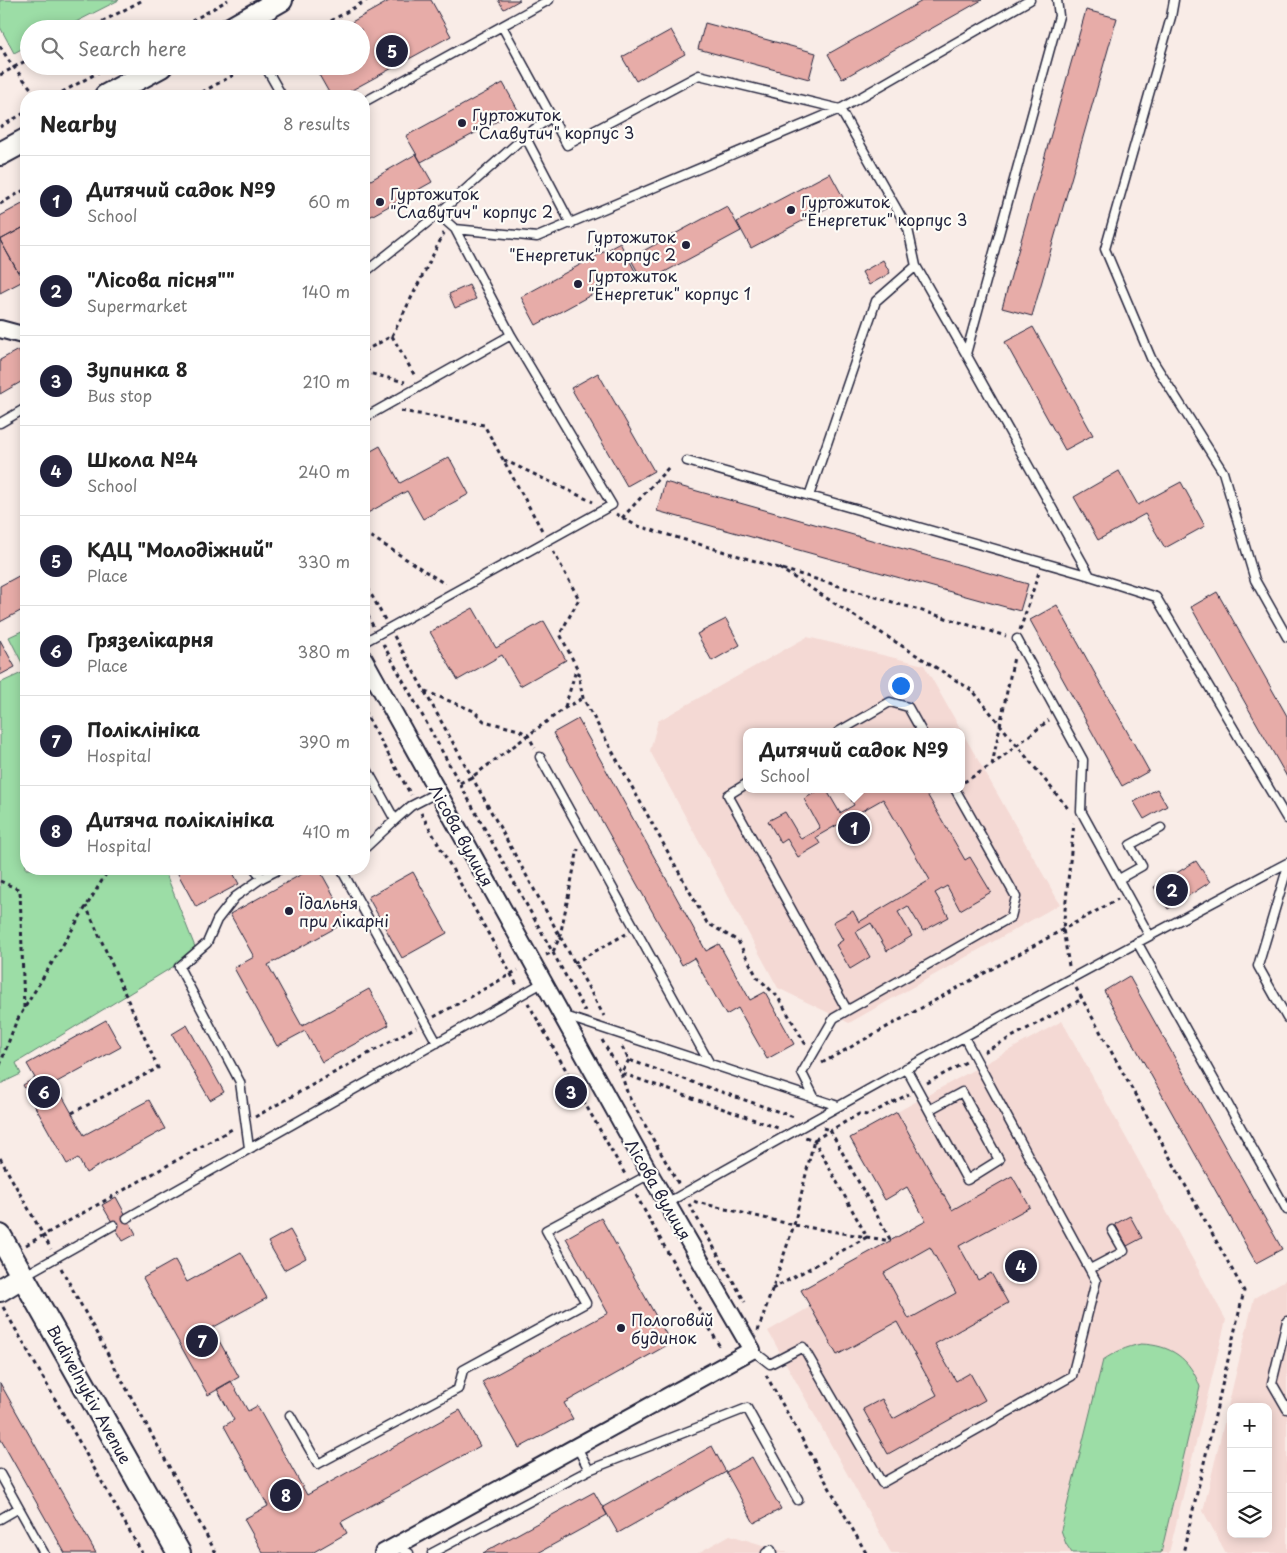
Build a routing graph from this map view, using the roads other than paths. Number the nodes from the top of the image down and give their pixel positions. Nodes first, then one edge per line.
1 (281, 0) edge
2 (548, 0) edge
3 (1030, 0) edge
4 (1057, 0) edge
5 (1174, 0) edge
6 (249, 20) edge
7 (502, 26) junction
8 (144, 75) edge
9 (270, 75) edge
10 (117, 90) edge
11 (279, 90) edge
12 (370, 99) edge
13 (840, 109) junction
14 (552, 117) junction
15 (525, 136) junction
16 (20, 143) edge
17 (0, 154) edge
18 (438, 214) junction
19 (570, 224) junction
20 (452, 226) junction
21 (916, 266) junction
22 (370, 268) edge
23 (0, 329) edge
24 (20, 334) edge
25 (511, 335) junction
26 (966, 354) junction
27 (20, 411) edge
28 (370, 414) edge
29 (0, 423) edge
30 (687, 461) dead end
31 (809, 496) junction
32 (1090, 576) junction
33 (1287, 637) edge
34 (370, 639) edge
35 (1017, 639) road end
36 (370, 670) edge
37 (845, 728) edge
38 (920, 728) edge
39 (540, 757) road end
40 (370, 775) edge
41 (743, 786) edge
42 (438, 792) junction
43 (957, 793) edge
44 (395, 820) junction
45 (1287, 820) edge
46 (1161, 828) dead end
47 (370, 843) edge
48 (1287, 863) edge
49 (1287, 869) edge
50 (260, 875) edge
51 (268, 875) edge
52 (344, 875) edge
53 (262, 878) junction
54 (1119, 879) junction
55 (1150, 935) junction
56 (1137, 942) junction
57 (544, 982) junction
58 (847, 1010) junction
59 (562, 1015) junction
60 (1287, 1018) edge
61 (964, 1037) junction
62 (436, 1043) junction
63 (710, 1064) junction
64 (906, 1068) junction
65 (815, 1099) junction
66 (838, 1106) junction
67 (929, 1110) junction
68 (250, 1148) junction
69 (650, 1174) junction
70 (667, 1203) junction
71 (1287, 1210) edge
72 (127, 1218) dead end
73 (114, 1225) dead end
74 (1112, 1230) dead end
75 (5, 1245) edge
76 (1090, 1269) junction
77 (23, 1276) junction
78 (0, 1290) edge
79 (1287, 1321) edge
80 (752, 1350) junction
81 (1287, 1409) edge
82 (290, 1415) dead end
83 (576, 1448) junction
84 (589, 1470) junction
85 (0, 1474) edge
86 (798, 1500) dead end
87 (19, 1508) junction
88 (0, 1519) edge
89 (396, 1551) edge
90 (44, 1553) edge
91 (179, 1553) edge
92 (432, 1553) edge
93 (766, 1553) edge
94 (772, 1553) edge

1 - 6 street
2 - 7 lane
3 - 13 lane
4 - 26 lane
5 - 33 lane
7 - 12 lane
7 - 14 lane
8 - 10 street
9 - 11 lane
13 - 14 lane
13 - 19 lane
13 - 21 lane
14 - 15 lane
15 - 18 lane
15 - 19 lane
16 - 17 street
18 - 20 lane
18 - 22 lane
19 - 20 lane
20 - 25 lane
21 - 26 lane
21 - 31 lane
23 - 24 street
25 - 28 lane
25 - 34 lane
26 - 32 lane
27 - 29 lane
30 - 31 lane
31 - 32 lane
32 - 45 lane
35 - 54 lane
36 - 42 street, Лісова вулиця
37 - 38 lane
39 - 63 lane
40 - 44 lane
41 - 58 lane
42 - 44 lane
42 - 57 street, Лісова вулиця
43 - 58 lane
44 - 47 lane
46 - 54 lane
48 - 55 lane
49 - 60 lane
50 - 53 lane
51 - 53 lane
52 - 62 lane
53 - 68 lane
54 - 55 lane
55 - 56 lane
56 - 61 lane
56 - 71 lane
57 - 59 street, Лісова вулиця
57 - 62 lane
58 - 65 lane
59 - 63 lane
59 - 69 street, Лісова вулиця
61 - 64 lane
61 - 76 lane
62 - 68 lane
63 - 65 lane
64 - 66 lane
64 - 67 lane
65 - 66 lane
66 - 70 lane
67 - 67 lane
68 - 72 lane
69 - 70 street, Лісова вулиця
69 - 82 lane
70 - 80 street, Лісова вулиця
73 - 77 lane
74 - 76 lane
75 - 77 street, Budivelnykiv Avenue
76 - 80 lane
77 - 78 street
77 - 91 street, Budivelnykiv Avenue
79 - 81 lane
80 - 83 street
83 - 84 lane
83 - 89 street
84 - 86 lane
84 - 92 lane
85 - 87 lane
87 - 88 lane
87 - 90 lane
93 - 94 lane

